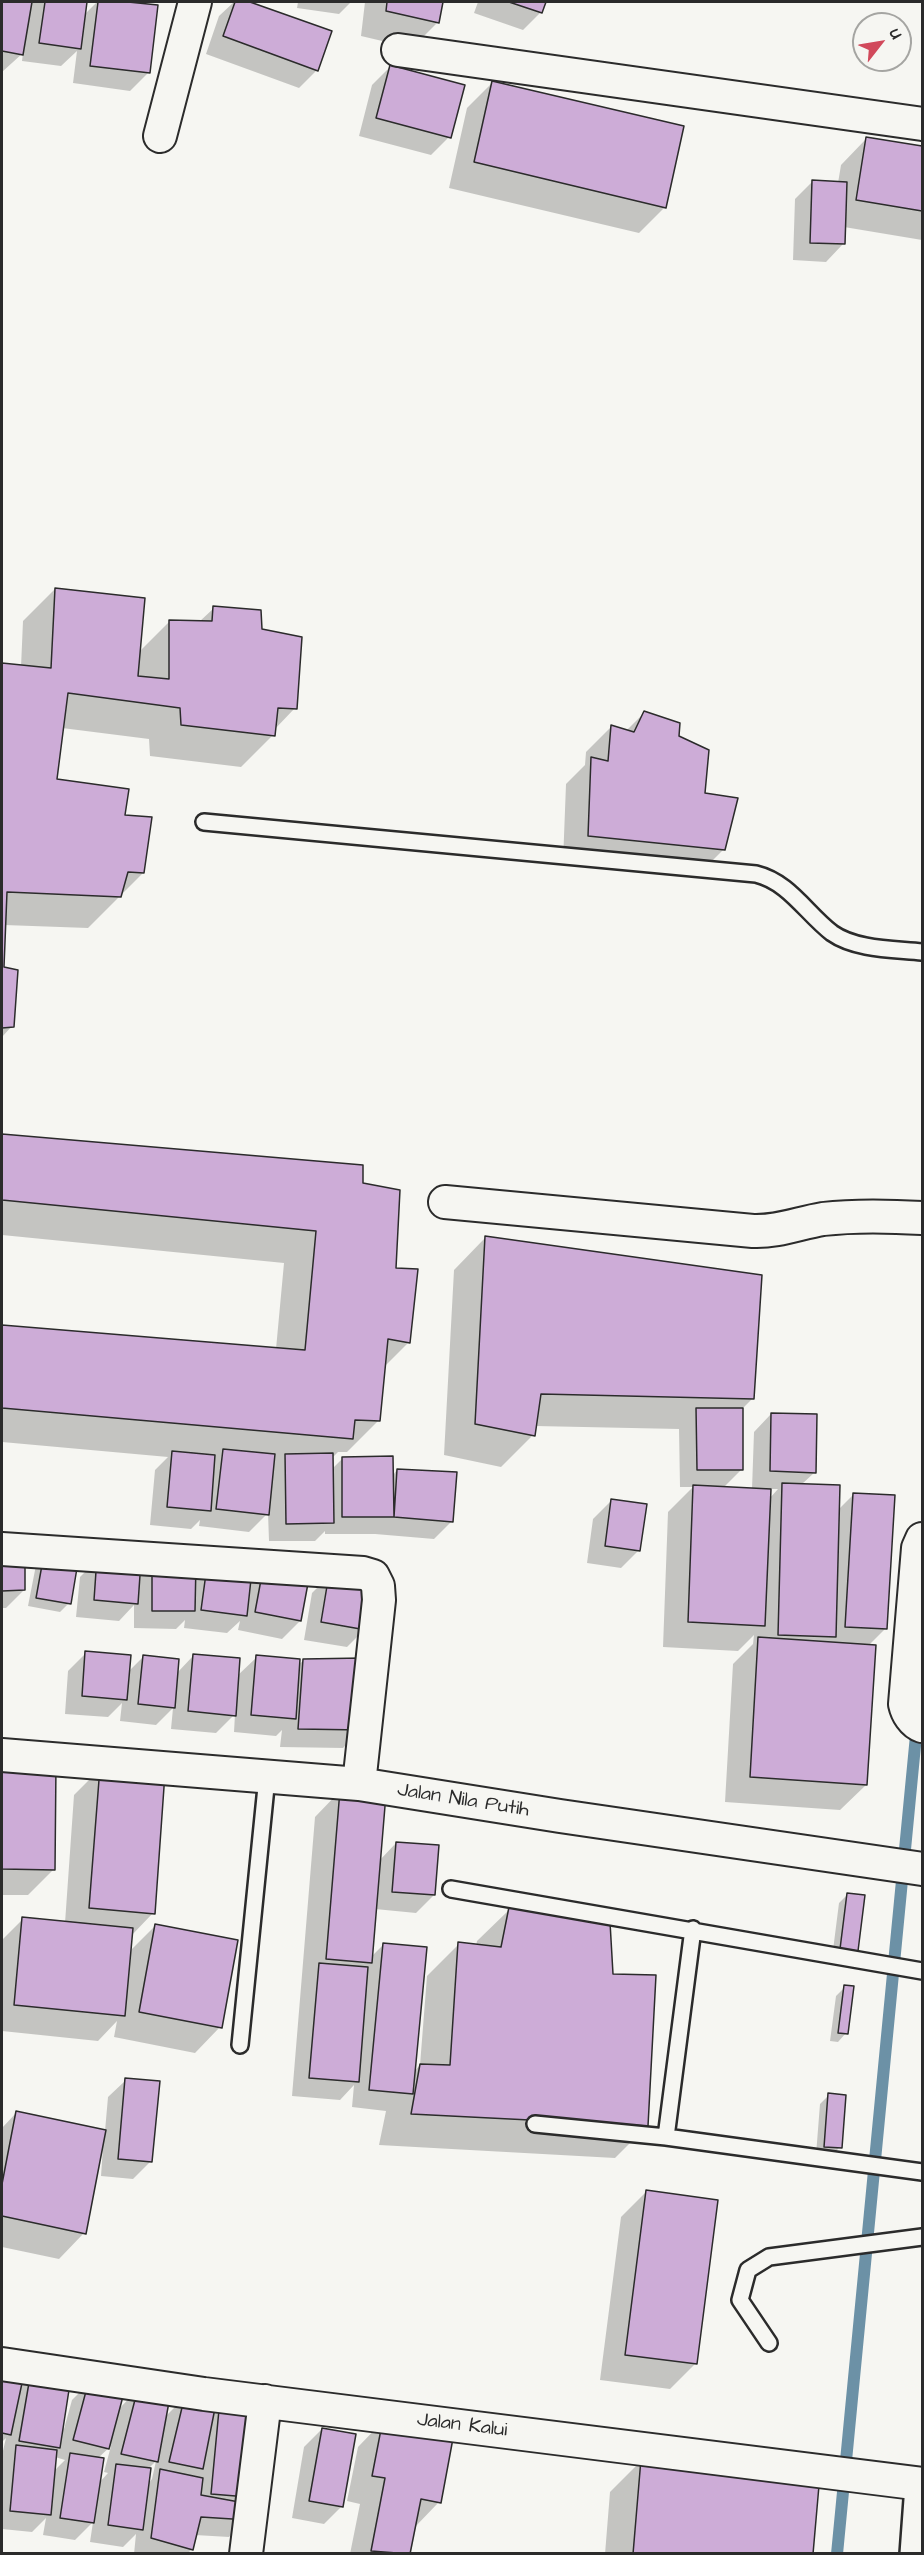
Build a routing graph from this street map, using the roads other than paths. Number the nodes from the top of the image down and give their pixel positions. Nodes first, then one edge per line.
1 (195, 2) edge
2 (398, 50) dead end
3 (922, 124) edge
4 (160, 136) dead end
5 (204, 822) dead end
6 (922, 952) edge
7 (445, 1202) dead end
8 (922, 1218) edge
9 (922, 1539) edge
10 (2, 1549) edge
11 (922, 1726) edge
12 (2, 1755) edge
13 (267, 1777) junction
14 (359, 1784) junction
15 (922, 1869) edge
16 (451, 1889) dead end
17 (693, 1929) junction
18 (922, 1971) edge
19 (240, 2045) dead end
20 (535, 2124) dead end
21 (666, 2137) junction
22 (922, 2172) edge
23 (922, 2237) edge
24 (769, 2343) dead end
25 (2, 2364) edge
26 (266, 2401) junction
27 (922, 2485) edge
28 (246, 2553) edge
29 (917, 2553) edge

1 - 4 street
2 - 3 street
5 - 6 lane
7 - 8 street
9 - 11 street
10 - 14 street
12 - 13 street, Jalan Nila Putih
13 - 14 street, Jalan Nila Putih
13 - 19 lane
14 - 15 street, Jalan Nila Putih
16 - 17 lane
17 - 18 lane
17 - 21 lane
20 - 21 lane
21 - 22 lane
23 - 24 lane
25 - 26 street, Jalan Kalui
26 - 27 street, Jalan Kalui
26 - 28 street
27 - 29 highway

